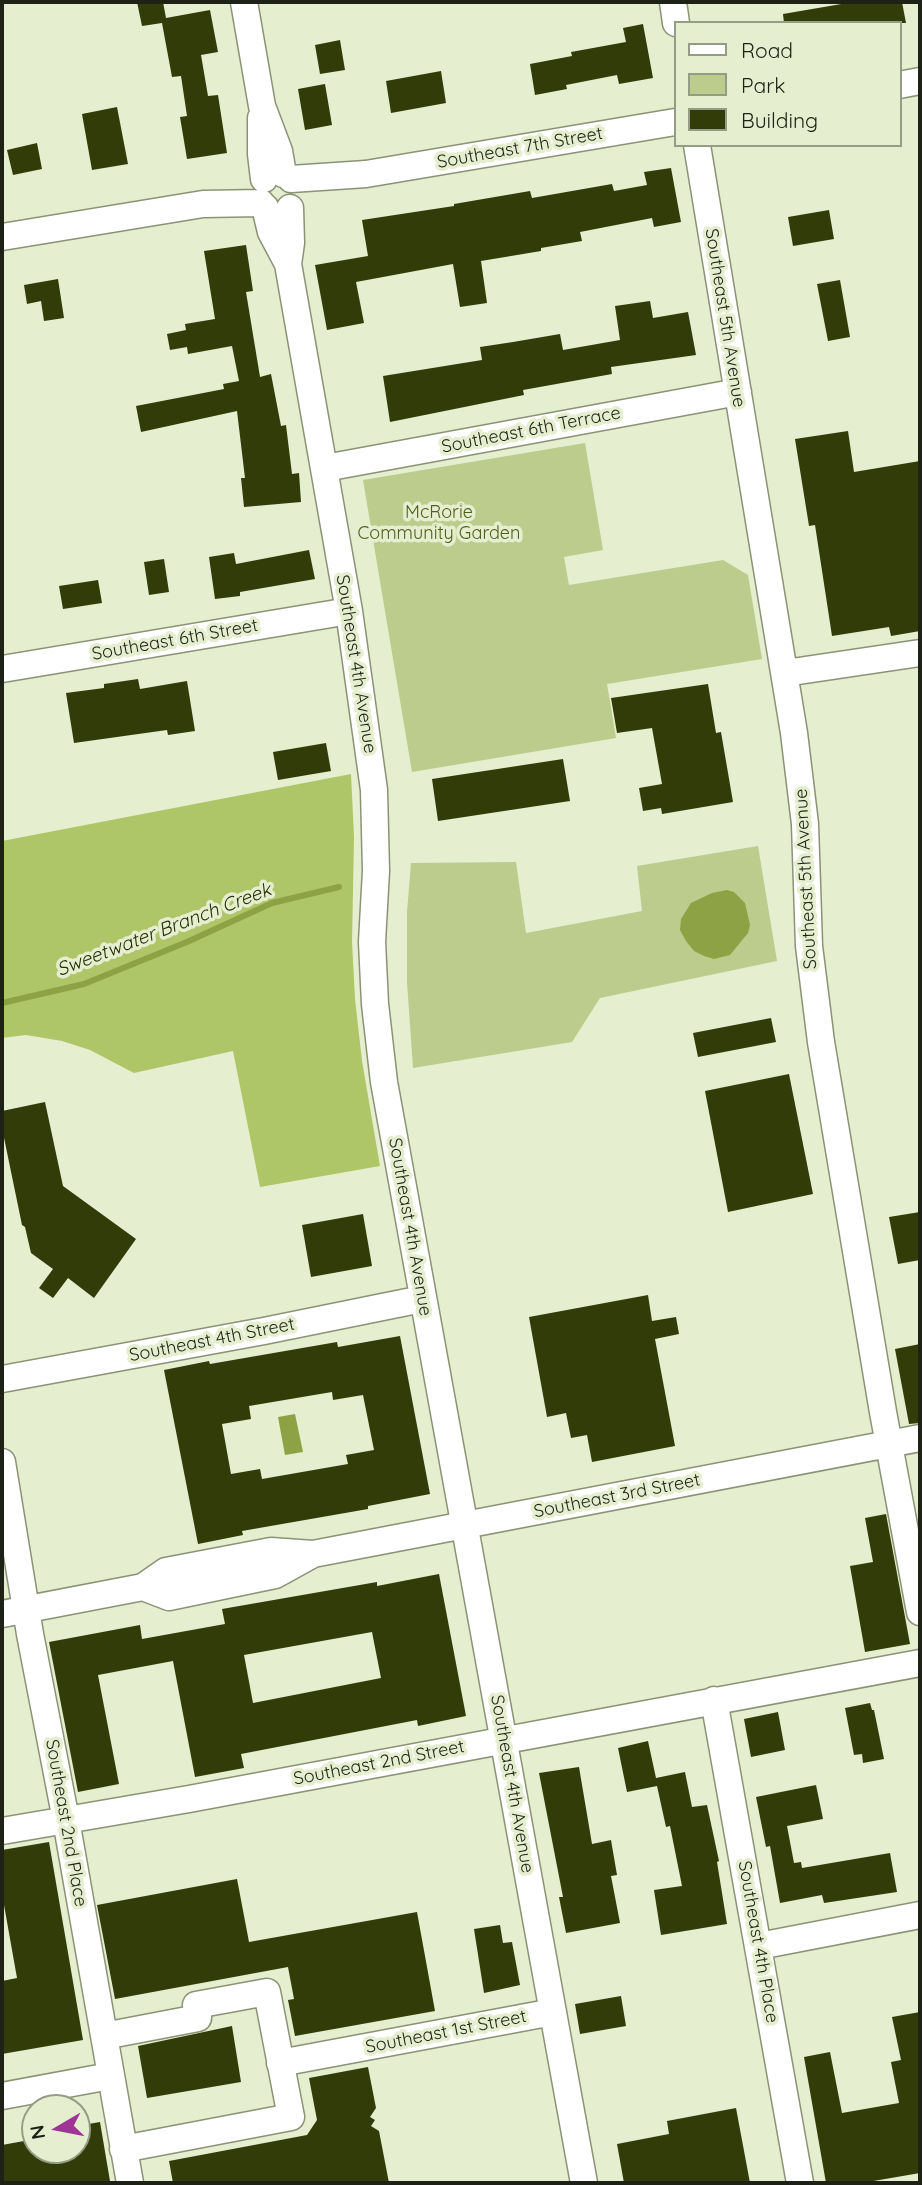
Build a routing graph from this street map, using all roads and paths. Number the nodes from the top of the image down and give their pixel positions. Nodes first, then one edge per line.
1 (244, 2) edge
2 (673, 2) edge
3 (677, 21) edge
4 (920, 81) edge
5 (901, 85) edge
6 (674, 122) edge
7 (697, 147) edge
8 (276, 192) junction
9 (2, 237) edge
10 (737, 392) junction
11 (325, 468) junction
12 (349, 611) junction
13 (920, 653) edge
14 (2, 669) edge
15 (785, 673) junction
16 (422, 1299) junction
17 (2, 1379) edge
18 (920, 1438) edge
19 (889, 1444) junction
20 (2, 1462) edge
21 (465, 1525) junction
22 (14, 1612) edge
23 (920, 1612) edge
24 (920, 1663) edge
25 (713, 1700) junction
26 (504, 1740) junction
27 (66, 1820) junction
28 (2, 1831) edge
29 (920, 1915) edge
30 (759, 1946) junction
31 (553, 2012) junction
32 (104, 2036) junction
33 (281, 2063) junction
34 (110, 2076) junction
35 (2, 2096) edge
36 (123, 2149) junction
37 (130, 2183) edge
38 (584, 2183) edge
39 (800, 2183) edge

1 - 8 street, Southeast 4th Avenue
2 - 3 street
4 - 5 street
6 - 8 street, Southeast 7th Street
7 - 10 street, Southeast 5th Avenue
8 - 9 street, Southeast 7th Street
8 - 11 street, Southeast 4th Avenue
10 - 11 street, Southeast 6th Terrace
10 - 15 street, Southeast 5th Avenue
11 - 12 street, Southeast 4th Avenue
12 - 14 street, Southeast 6th Street
12 - 16 street, Southeast 4th Avenue
13 - 15 street
15 - 19 street, Southeast 5th Avenue
16 - 17 street, Southeast 4th Street
16 - 21 street, Southeast 4th Avenue
18 - 19 street, Southeast 3rd Street
19 - 21 street, Southeast 3rd Street
19 - 23 street, Southeast 5th Avenue
20 - 22 street, Southeast 2nd Place
21 - 22 street, Southeast 3rd Street
21 - 26 street, Southeast 4th Avenue
22 - 27 street, Southeast 2nd Place
24 - 25 street, Southeast 2nd Street
25 - 26 street, Southeast 2nd Street
25 - 30 street, Southeast 4th Place
26 - 27 street, Southeast 2nd Street
26 - 31 street, Southeast 4th Avenue
27 - 28 street, Southeast 2nd Street
27 - 32 street, Southeast 2nd Place
29 - 30 street
30 - 39 street, Southeast 4th Place
31 - 33 street, Southeast 1st Street
31 - 38 street, Southeast 4th Avenue
32 - 33 street
32 - 34 street, Southeast 2nd Place
33 - 36 street
34 - 35 street
34 - 36 street, Southeast 2nd Place
36 - 37 street, Southeast 2nd Place

